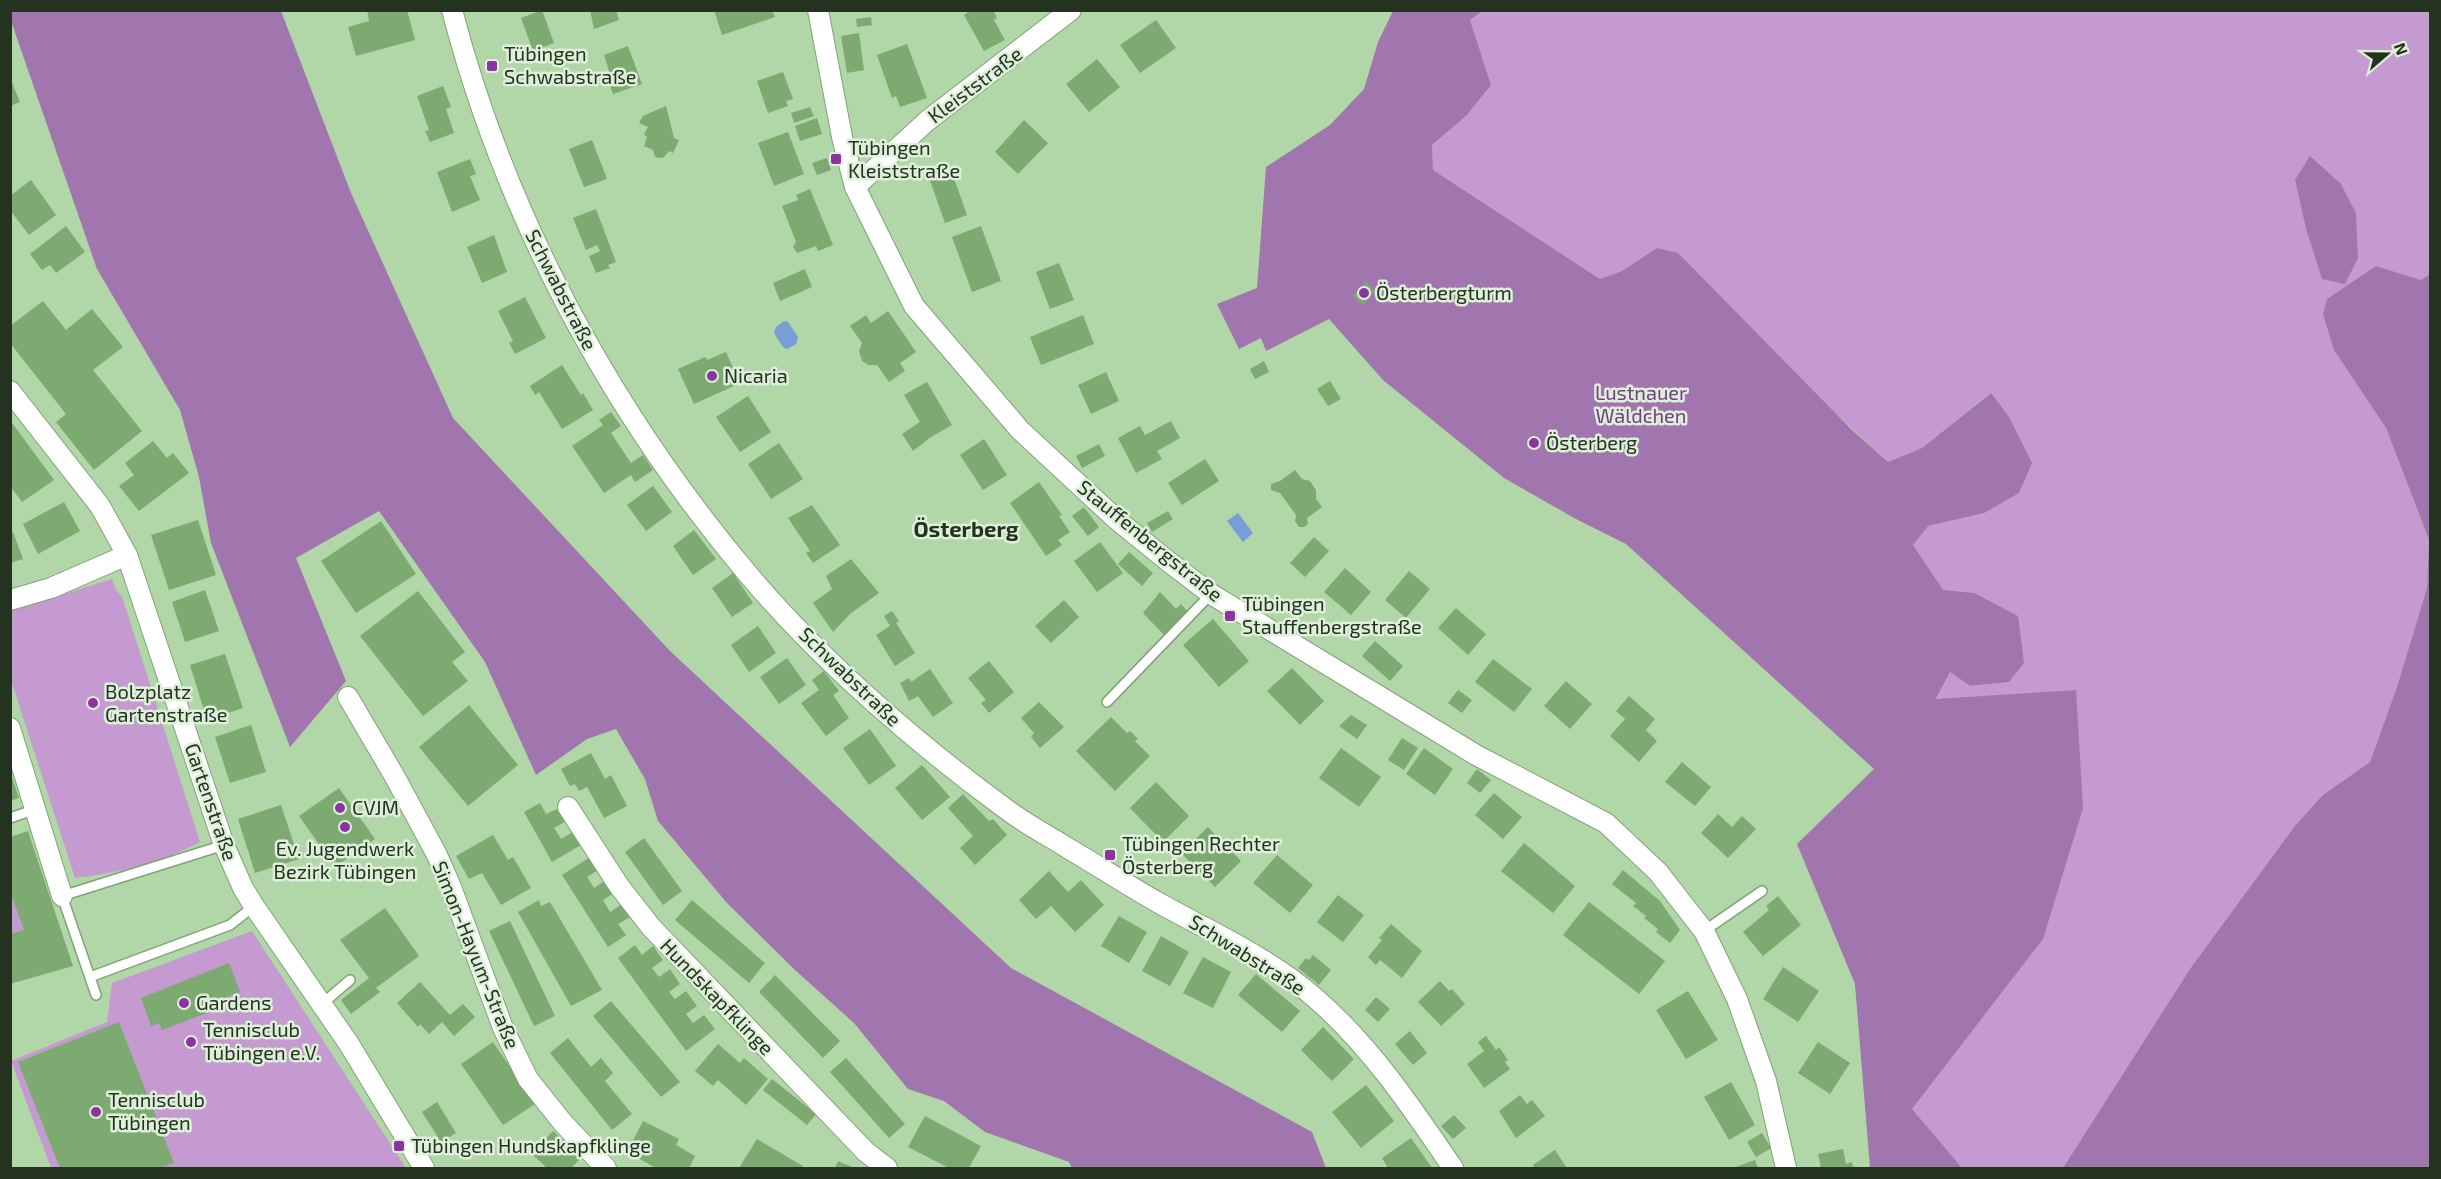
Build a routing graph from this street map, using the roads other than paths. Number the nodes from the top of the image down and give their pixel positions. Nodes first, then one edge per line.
1 (452, 10) edge
2 (818, 10) edge
3 (1071, 10) edge
4 (855, 187) junction
5 (10, 391) edge
6 (127, 555) junction
7 (1211, 594) junction
8 (10, 600) edge
9 (348, 697) dead end
10 (1107, 702) dead end
11 (10, 728) edge
12 (568, 807) dead end
13 (36, 809) junction
14 (10, 818) edge
15 (224, 845) junction
16 (1762, 891) dead end
17 (62, 896) junction
18 (254, 906) junction
19 (1704, 931) junction
20 (90, 977) junction
21 (350, 980) dead end
22 (96, 995) dead end
23 (322, 1004) junction
24 (424, 1168) edge
25 (606, 1168) edge
26 (887, 1168) edge
27 (1453, 1168) edge
28 (1786, 1168) edge

1 - 27 street, Schwabstraße
2 - 4 street, Stauffenbergstraße
3 - 4 street, Kleiststraße
4 - 7 street, Stauffenbergstraße
5 - 6 street, Gartenstraße
6 - 8 street
6 - 15 street, Gartenstraße
7 - 10 lane
7 - 19 street, Stauffenbergstraße
9 - 25 street, Simon-Hayum-Straße
11 - 13 street
12 - 26 street, Hundskapfklinge
13 - 14 lane
13 - 17 street
15 - 17 lane
15 - 18 street, Gartenstraße
16 - 19 lane
17 - 20 lane
18 - 20 lane
18 - 23 street, Gartenstraße
19 - 28 street, Stauffenbergstraße
20 - 22 lane
21 - 23 lane
23 - 24 street, Gartenstraße

